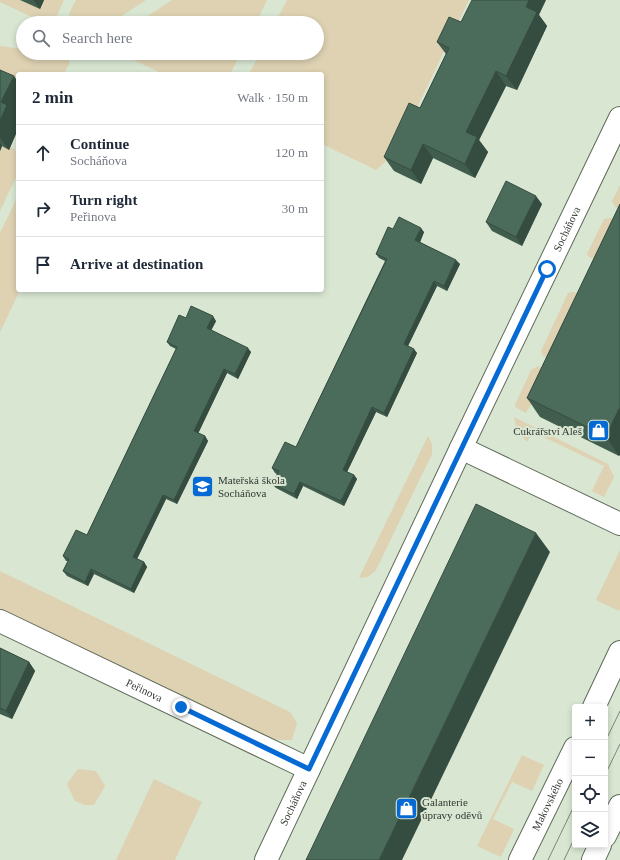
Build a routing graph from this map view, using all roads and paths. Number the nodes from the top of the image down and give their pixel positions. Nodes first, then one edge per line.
1 (620, 118) edge
2 (461, 448) junction
3 (620, 524) edge
4 (0, 621) edge
5 (620, 652) edge
6 (595, 704) edge
7 (572, 754) edge
8 (309, 769) junction
9 (620, 806) edge
10 (608, 830) edge
11 (599, 848) edge
12 (266, 860) edge
13 (520, 860) edge
14 (593, 860) edge

1 - 2 street, Socháňova
2 - 3 street
2 - 8 street, Socháňova
4 - 8 street, Peřinova
5 - 6 street
7 - 13 street, Makovského
8 - 12 street, Socháňova
9 - 10 street
11 - 14 street

